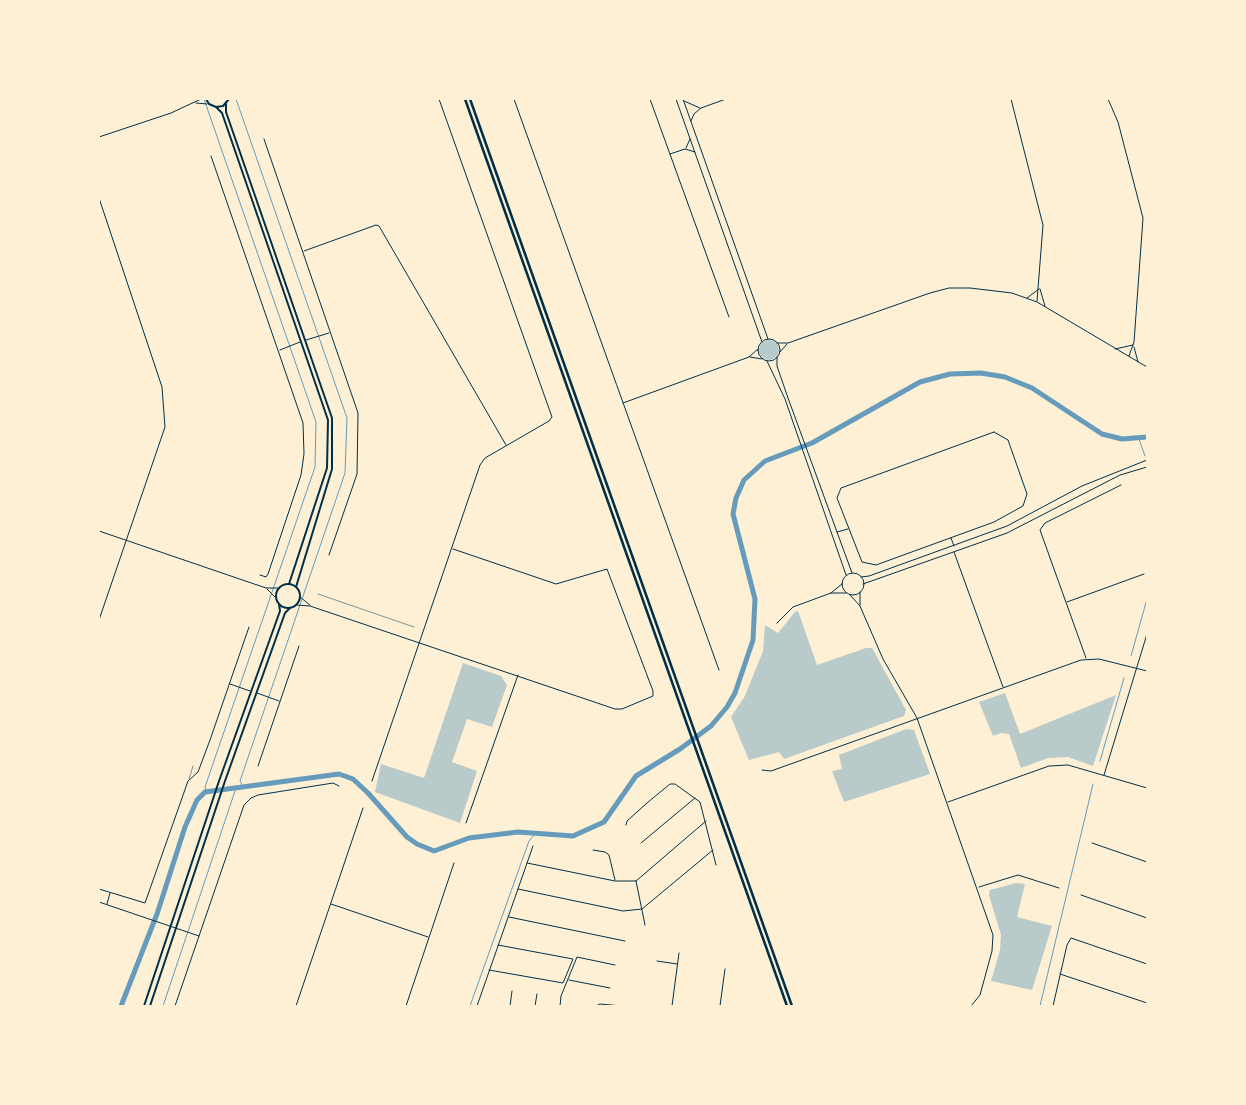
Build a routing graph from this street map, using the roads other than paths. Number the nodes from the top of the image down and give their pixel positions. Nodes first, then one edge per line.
1 (201, 99) edge
2 (206, 99) edge
3 (229, 99) edge
4 (439, 99) edge
5 (465, 99) edge
6 (470, 99) edge
7 (514, 99) edge
8 (650, 99) edge
9 (676, 99) edge
10 (726, 99) edge
11 (1010, 99) edge
12 (1108, 99) edge
13 (683, 100) edge
14 (196, 103) junction
15 (208, 104) junction
16 (226, 104) junction
17 (216, 107) junction
18 (701, 108) junction
19 (691, 122) junction
20 (99, 137) edge
21 (264, 139) dead end
22 (690, 139) junction
23 (685, 149) junction
24 (695, 152) junction
25 (670, 155) junction
26 (211, 156) dead end
27 (99, 198) edge
28 (303, 252) junction
29 (1039, 288) junction
30 (1027, 298) junction
31 (1037, 302) junction
32 (1046, 307) junction
33 (729, 317) dead end
34 (330, 332) junction
35 (768, 339) junction
36 (307, 340) junction
37 (762, 342) junction
38 (298, 343) junction
39 (777, 343) junction
40 (788, 344) junction
41 (1134, 345) junction
42 (758, 349) junction
43 (279, 350) junction
44 (1115, 350) junction
45 (780, 352) junction
46 (749, 357) junction
47 (777, 357) junction
48 (1128, 357) junction
49 (762, 359) junction
50 (767, 361) junction
51 (1138, 363) junction
52 (1147, 367) edge
53 (623, 403) junction
54 (506, 446) junction
55 (1147, 460) edge
56 (1147, 466) edge
57 (1121, 485) dead end
58 (1082, 494) junction
59 (1085, 501) junction
60 (848, 529) junction
61 (99, 532) edge
62 (837, 533) junction
63 (951, 537) junction
64 (126, 541) junction
65 (954, 546) junction
66 (452, 549) junction
67 (954, 552) junction
68 (329, 555) dead end
69 (852, 573) junction
70 (1144, 574) dead end
71 (846, 575) junction
72 (260, 576) dead end
73 (861, 577) junction
74 (288, 584) junction
75 (842, 584) junction
76 (864, 584) junction
77 (296, 587) junction
78 (266, 588) junction
79 (275, 588) junction
80 (860, 592) junction
81 (830, 593) junction
82 (846, 593) junction
83 (318, 594) dead end
84 (273, 595) junction
85 (850, 595) junction
86 (302, 598) junction
87 (1066, 602) junction
88 (279, 604) junction
89 (299, 605) junction
90 (310, 606) junction
91 (860, 606) junction
92 (290, 608) junction
93 (99, 620) edge
94 (777, 623) dead end
95 (249, 627) dead end
96 (414, 627) dead end
97 (1147, 634) edge
98 (634, 640) junction
99 (628, 642) dead end
100 (420, 643) junction
101 (298, 646) dead end
102 (1086, 658) junction
103 (1137, 668) junction
104 (719, 670) dead end
105 (1147, 671) edge
106 (518, 675) junction
107 (229, 684) junction
108 (1003, 688) junction
109 (252, 692) junction
110 (257, 693) junction
111 (280, 701) junction
112 (917, 718) junction
113 (193, 766) dead end
114 (258, 766) dead end
115 (762, 770) dead end
116 (1104, 776) junction
117 (189, 779) junction
118 (372, 781) dead end
119 (339, 786) dead end
120 (1147, 788) edge
121 (695, 797) junction
122 (947, 802) junction
123 (363, 808) dead end
124 (706, 821) junction
125 (466, 823) dead end
126 (626, 825) dead end
127 (1092, 842) dead end
128 (641, 843) dead end
129 (533, 846) dead end
130 (592, 850) dead end
131 (713, 850) junction
132 (1147, 862) edge
133 (454, 863) dead end
134 (527, 863) junction
135 (716, 865) dead end
136 (636, 880) junction
137 (615, 881) junction
138 (978, 887) junction
139 (1059, 888) dead end
140 (99, 889) edge
141 (518, 890) junction
142 (110, 893) junction
143 (1081, 895) dead end
144 (99, 902) edge
145 (107, 904) junction
146 (331, 904) junction
147 (642, 909) junction
148 (508, 917) junction
149 (1147, 918) edge
150 (645, 925) dead end
151 (171, 926) junction
152 (176, 928) junction
153 (200, 936) junction
154 (429, 937) junction
155 (625, 941) dead end
156 (498, 945) junction
157 (679, 953) dead end
158 (657, 961) dead end
159 (678, 964) junction
160 (1147, 964) edge
161 (615, 965) dead end
162 (489, 970) junction
163 (725, 970) dead end
164 (1060, 974) junction
165 (568, 979) junction
166 (610, 988) dead end
167 (512, 991) dead end
168 (537, 994) dead end
169 (1147, 1003) edge
170 (144, 1006) edge
171 (150, 1006) edge
172 (175, 1006) edge
173 (296, 1006) edge
174 (406, 1006) edge
175 (477, 1006) edge
176 (510, 1006) edge
177 (535, 1006) edge
178 (560, 1006) edge
179 (596, 1006) edge
180 (622, 1006) edge
181 (672, 1006) edge
182 (720, 1006) edge
183 (787, 1006) edge
184 (792, 1006) edge
185 (971, 1006) edge
186 (1053, 1006) edge

1 - 14 street
2 - 15 main road
3 - 16 main road
4 - 54 street
5 - 183 highway
6 - 184 highway
7 - 53 street
8 - 25 street
9 - 22 street
10 - 18 street
11 - 29 street
12 - 41 street
13 - 18 street
13 - 19 street
14 - 15 street
14 - 20 street
15 - 17 main road
16 - 17 main road
16 - 36 main road
17 - 38 main road
18 - 19 street
19 - 35 street
21 - 28 street
22 - 23 street
22 - 24 street
23 - 24 street
23 - 25 street
24 - 37 street
25 - 33 street
26 - 43 street
27 - 64 street
28 - 34 street
28 - 54 street
29 - 30 street
29 - 31 street
29 - 32 street
30 - 31 street
30 - 40 street
31 - 32 street
32 - 44 street
34 - 36 street
34 - 68 street
35 - 37 street
35 - 39 street
36 - 77 main road
37 - 42 street
38 - 43 street
38 - 74 main road
39 - 40 street
39 - 45 street
40 - 45 street
41 - 44 street
41 - 48 street
41 - 51 street
42 - 46 street
42 - 49 street
43 - 72 street
44 - 48 street
45 - 47 street
46 - 49 street
46 - 53 street
47 - 50 street
47 - 62 street
48 - 51 street
49 - 50 street
50 - 71 street
51 - 52 street
53 - 104 street
54 - 66 street
55 - 65 street
56 - 58 street
57 - 59 street
58 - 59 street
58 - 67 street
59 - 87 street
60 - 62 street
60 - 63 street
60 - 63 street
61 - 64 street
62 - 69 street
63 - 65 street
64 - 78 street
64 - 93 street
65 - 73 street
66 - 98 street
66 - 100 street
67 - 76 street
67 - 108 street
69 - 71 street
69 - 73 street
70 - 87 street
71 - 75 street
73 - 76 street
74 - 77 main road
74 - 79 main road
75 - 81 street
75 - 82 street
76 - 80 street
77 - 86 main road
78 - 79 street
78 - 84 street
79 - 84 main road
80 - 85 street
80 - 91 street
81 - 82 street
81 - 94 street
82 - 85 street
83 - 96 lane
84 - 88 main road
85 - 91 street
86 - 89 main road
86 - 90 street
87 - 102 street
88 - 92 main road
88 - 109 main road
89 - 90 street
89 - 92 main road
90 - 100 street
91 - 112 street
92 - 110 main road
95 - 107 street
97 - 103 street
98 - 99 street
98 - 106 street
100 - 106 street
100 - 118 street
101 - 111 street
102 - 103 street
102 - 108 street
103 - 105 street
103 - 116 street
106 - 125 street
107 - 109 street
107 - 117 street
108 - 112 street
109 - 151 main road
110 - 111 street
110 - 152 main road
111 - 114 street
112 - 115 street
112 - 122 street
113 - 117 lane
116 - 120 street
116 - 122 street
117 - 142 street
119 - 153 street
121 - 124 street
121 - 126 street
121 - 128 street
122 - 138 street
123 - 146 street
124 - 131 street
124 - 136 street
127 - 132 street
129 - 134 street
130 - 137 street
131 - 135 street
131 - 147 street
133 - 154 street
134 - 137 street
134 - 141 street
136 - 137 street
136 - 147 street
138 - 139 street
138 - 185 street
140 - 142 street
141 - 147 street
141 - 148 street
142 - 145 street
143 - 149 street
144 - 145 street
145 - 151 street
146 - 154 street
146 - 173 street
147 - 150 street
148 - 155 street
148 - 156 street
151 - 152 street
151 - 170 main road
152 - 153 street
152 - 171 main road
153 - 172 street
154 - 174 street
156 - 162 street
156 - 162 street
157 - 159 street
158 - 159 street
159 - 181 street
160 - 164 street
161 - 165 street
162 - 175 street
163 - 182 street
164 - 169 street
164 - 186 street
165 - 166 street
165 - 178 street
167 - 176 street
168 - 177 street
179 - 180 street

